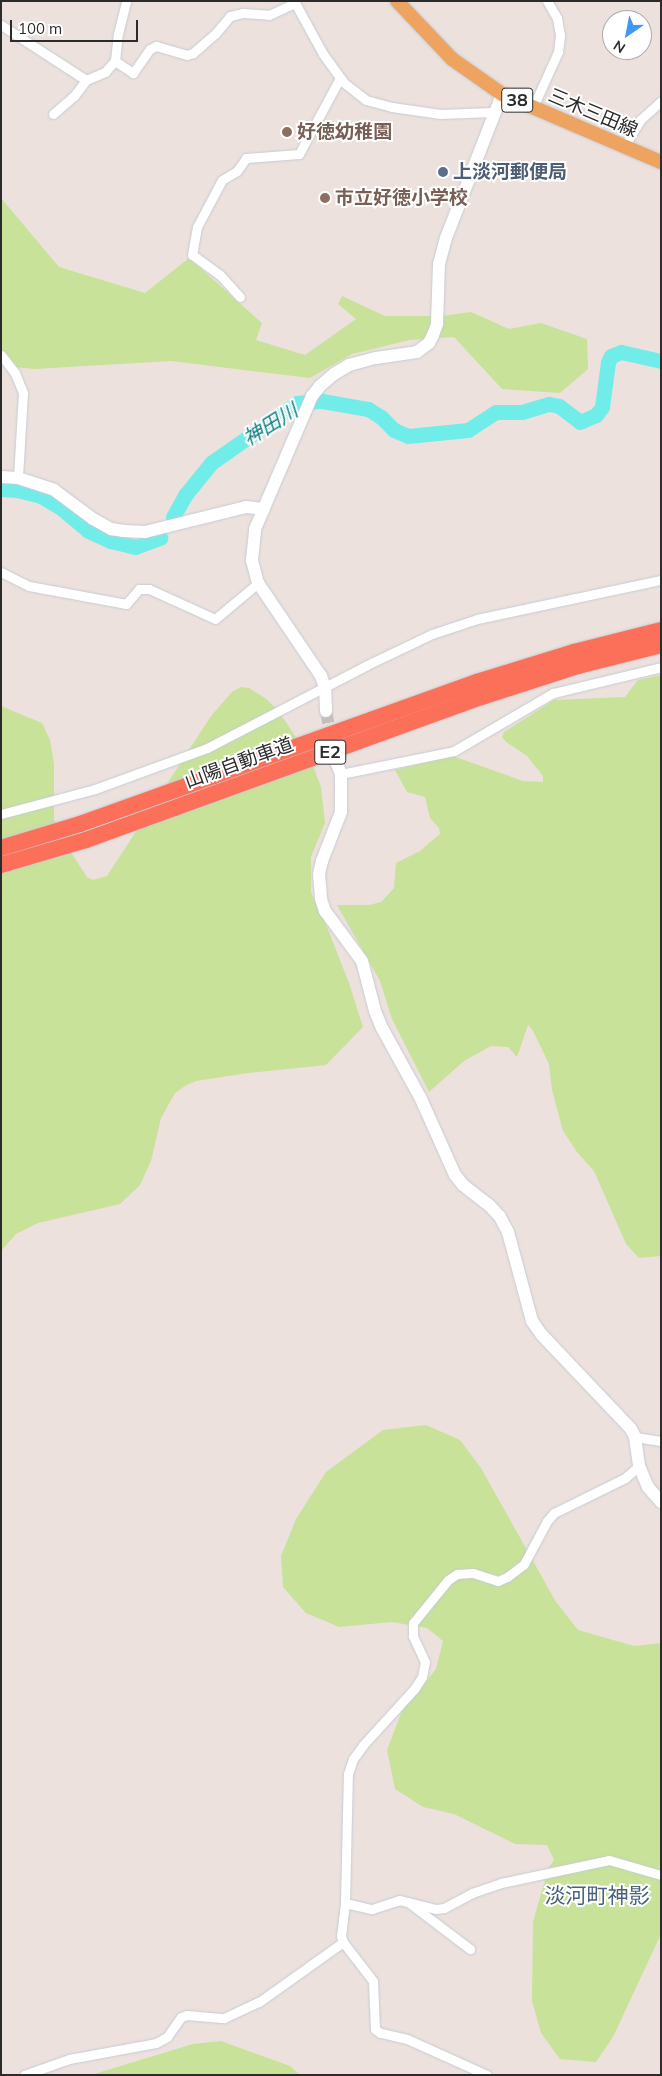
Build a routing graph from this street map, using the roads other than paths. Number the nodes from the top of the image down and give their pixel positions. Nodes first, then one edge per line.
1 (126, 1) edge
2 (397, 1) edge
3 (547, 1) edge
4 (295, 2) edge
5 (1, 25) edge
6 (115, 61) junction
7 (340, 78) junction
8 (86, 80) junction
9 (502, 94) junction
10 (661, 101) edge
11 (533, 107) junction
12 (493, 112) junction
13 (53, 114) dead end
14 (624, 147) junction
15 (661, 162) edge
16 (240, 297) dead end
17 (1, 355) edge
18 (1, 477) edge
19 (18, 478) junction
20 (264, 510) junction
21 (1, 572) edge
22 (661, 580) edge
23 (258, 583) junction
24 (661, 630) edge
25 (661, 645) edge
26 (661, 667) edge
27 (325, 688) junction
28 (326, 711) tunnel mouth
29 (338, 768) joint
30 (1, 814) edge
31 (1, 848) edge
32 (1, 865) edge
33 (635, 1437) junction
34 (661, 1441) edge
35 (639, 1466) junction
36 (661, 1502) edge
37 (661, 1875) edge
38 (408, 1902) junction
39 (345, 1903) junction
40 (343, 1942) junction
41 (470, 1949) dead end
42 (24, 2075) edge
43 (487, 2075) edge

1 - 6 street
2 - 9 main road, 三木三田線 / 38
3 - 11 street
4 - 6 street
4 - 7 street
5 - 8 street
6 - 8 street
7 - 12 street
7 - 16 street
8 - 13 street
9 - 11 main road, 三木三田線 / 38
9 - 12 street
10 - 14 street
11 - 14 main road, 三木三田線 / 38
12 - 20 street
14 - 15 main road, 三木三田線 / 38
17 - 19 street
18 - 19 street
19 - 20 street
20 - 23 street
21 - 23 street
22 - 27 street
23 - 27 street
24 - 31 highway, 山陽自動車道 / E2
25 - 32 highway, 山陽自動車道 / E2
26 - 29 street
27 - 28 street
27 - 30 street
29 - 33 street
33 - 34 street
33 - 35 street
35 - 36 street
35 - 39 street
37 - 38 street
38 - 39 street
38 - 41 street
39 - 40 street
40 - 42 street
40 - 43 street

